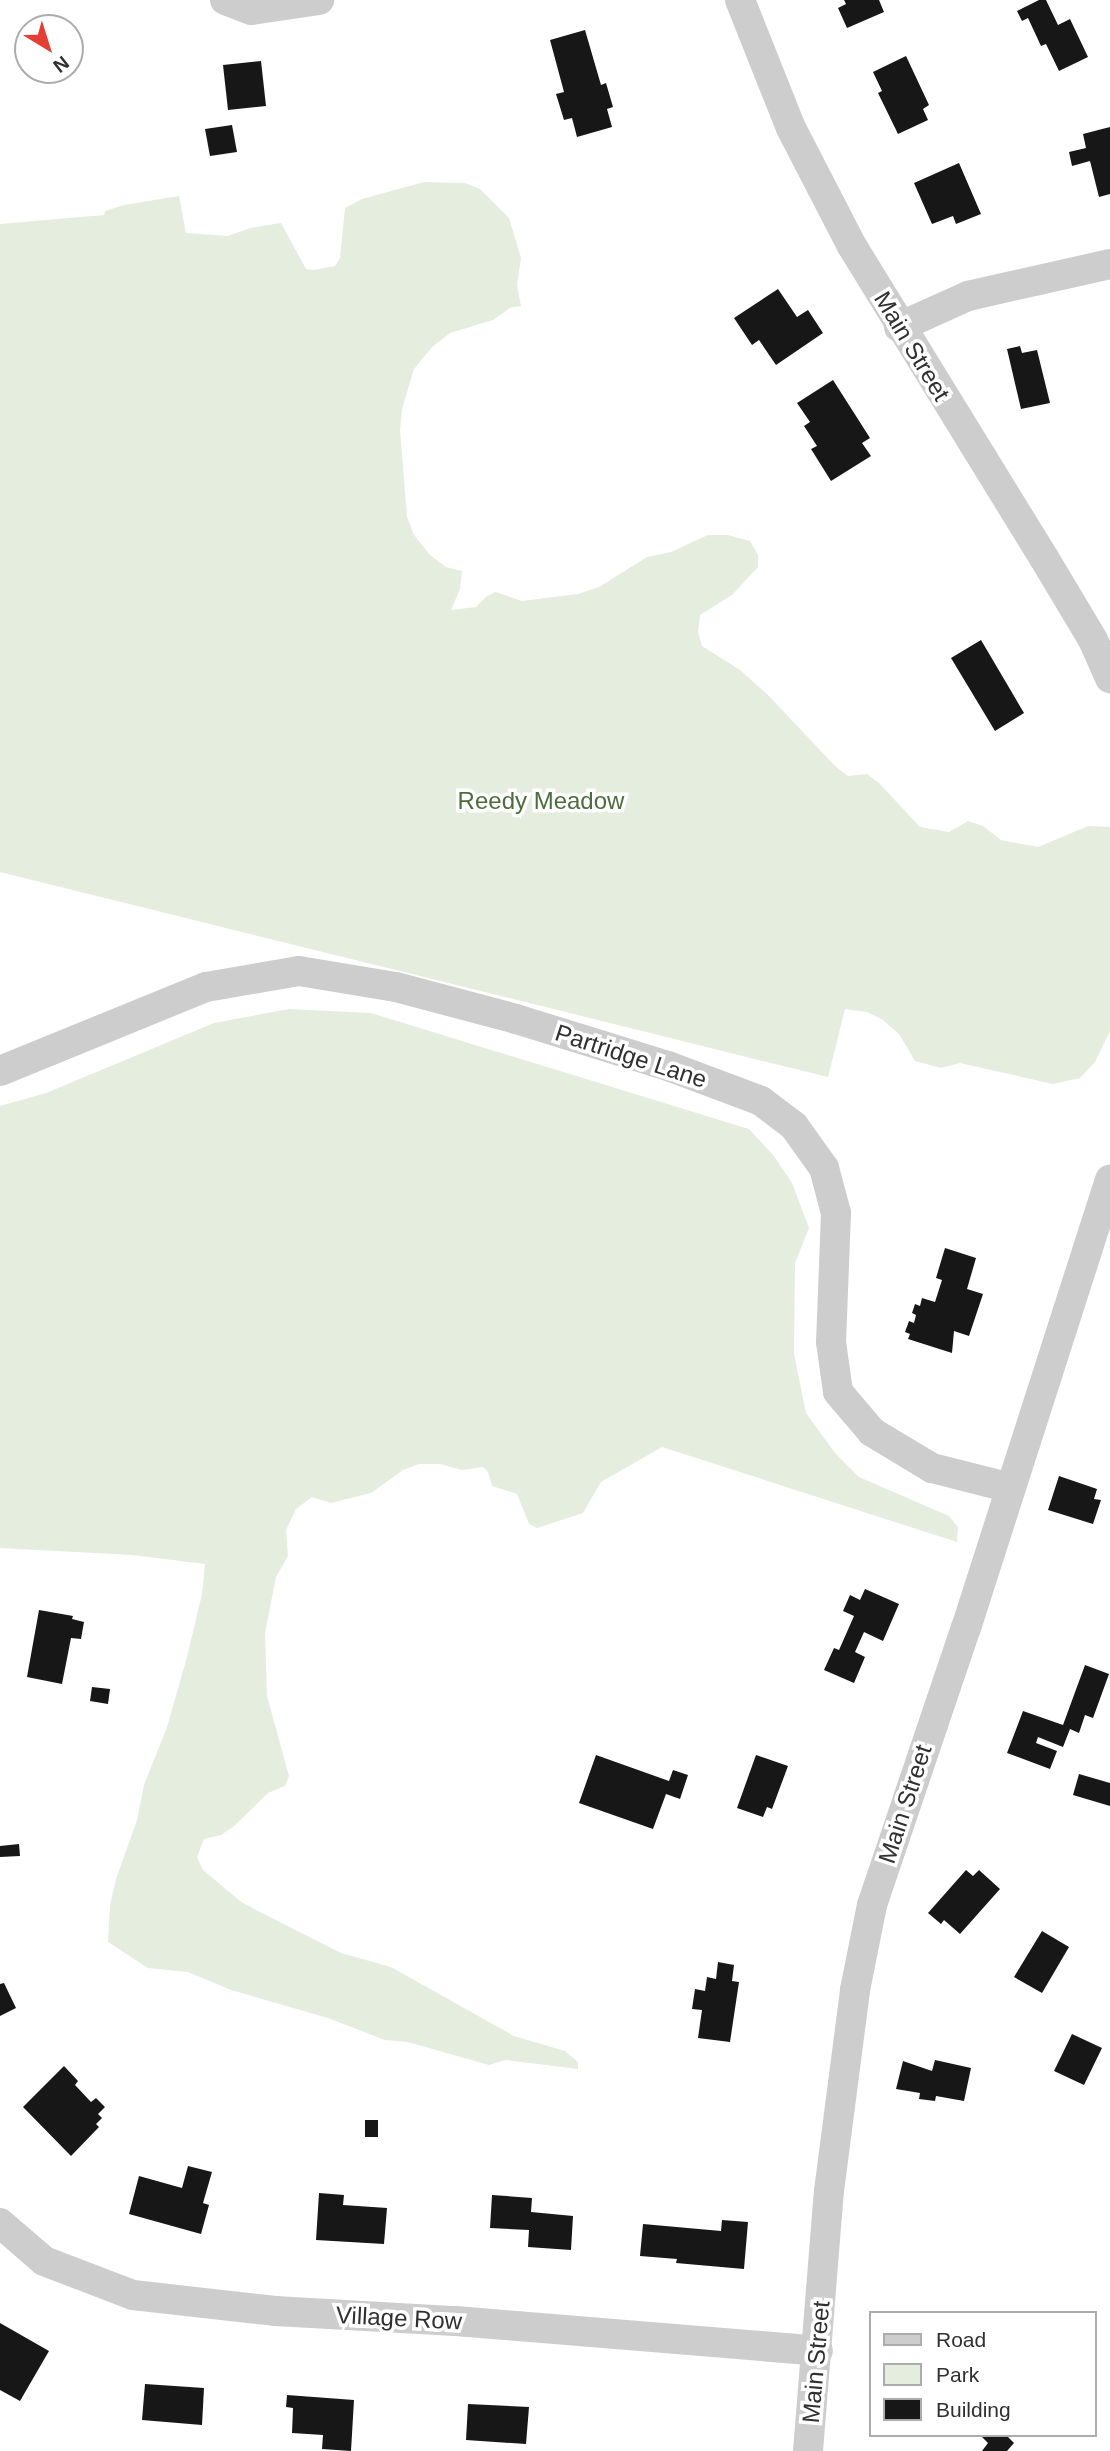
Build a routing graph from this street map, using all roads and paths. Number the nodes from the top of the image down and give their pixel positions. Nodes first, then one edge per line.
1 (225, 0) edge
2 (740, 0) edge
3 (311, 1) edge
4 (1110, 264) edge
5 (899, 327) junction
6 (1110, 678) edge
7 (0, 1071) edge
8 (1110, 1180) edge
9 (1011, 1488) junction
10 (0, 2223) edge
11 (818, 2351) junction
12 (808, 2451) edge

1 - 3 street
2 - 5 street, Main Street
4 - 5 street
5 - 6 street, Main Street
7 - 9 street, Partridge Lane
8 - 9 street, Main Street
9 - 11 street, Main Street
10 - 11 street, Village Row
11 - 12 street, Main Street

